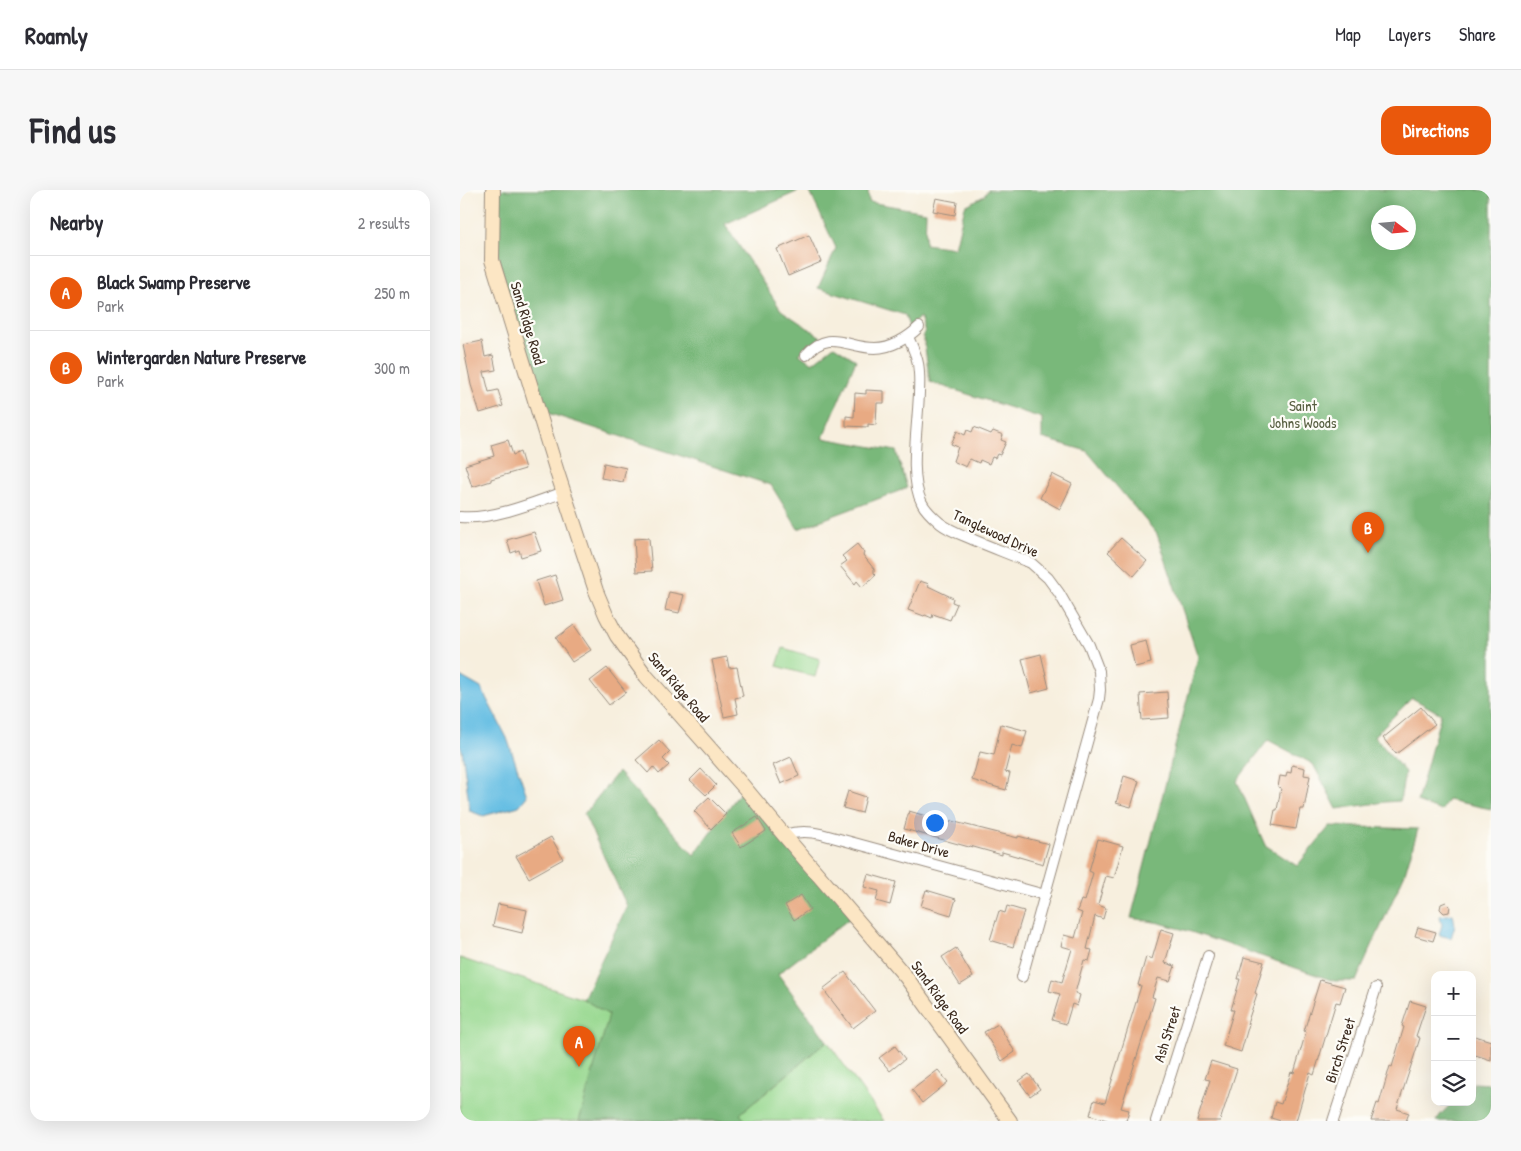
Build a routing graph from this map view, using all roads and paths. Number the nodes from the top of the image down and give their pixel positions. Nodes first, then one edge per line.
1 (493, 190) edge
2 (920, 327) dead end
3 (908, 337) junction
4 (806, 355) dead end
5 (564, 492) junction
6 (460, 517) edge
7 (784, 835) junction
8 (1045, 895) junction
9 (1208, 956) dead end
10 (1022, 977) dead end
11 (1376, 988) dead end
12 (1010, 1121) edge
13 (1156, 1121) edge
14 (1334, 1121) edge

1 - 5 street, Sand Ridge Road
2 - 3 street
3 - 4 street
3 - 8 street, Tanglewood Drive
5 - 6 street
5 - 7 street, Sand Ridge Road
7 - 8 street, Baker Drive
7 - 12 street, Sand Ridge Road
8 - 10 street, Tanglewood Drive
9 - 13 street, Ash Street
11 - 14 street, Birch Street

